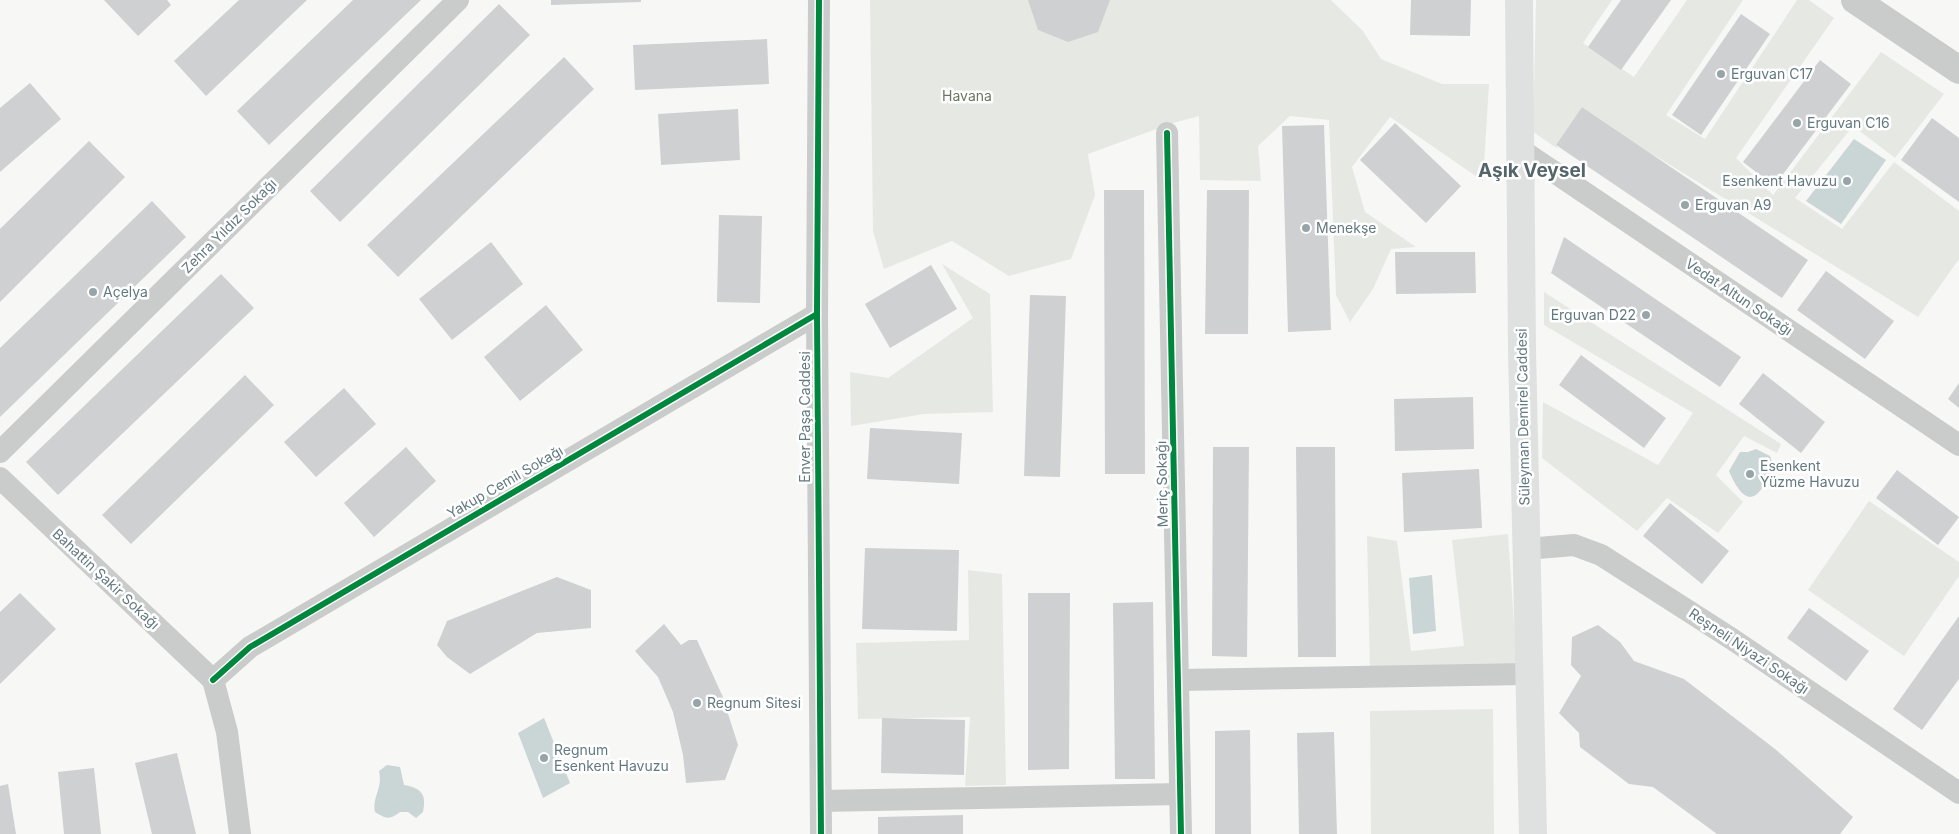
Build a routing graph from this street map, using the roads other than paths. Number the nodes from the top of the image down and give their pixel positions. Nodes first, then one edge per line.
1 (458, 0) edge
2 (819, 0) edge
3 (1519, 0) edge
4 (1855, 0) edge
5 (1959, 70) edge
6 (1167, 133) dead end
7 (1520, 149) junction
8 (817, 314) junction
9 (1959, 445) edge
10 (0, 452) edge
11 (0, 478) edge
12 (1526, 549) junction
13 (1529, 674) junction
14 (213, 680) junction
15 (1178, 680) junction
16 (1959, 793) edge
17 (1180, 794) junction
18 (820, 801) junction
19 (240, 834) edge
20 (821, 834) edge
21 (1181, 834) edge
22 (1533, 834) edge

1 - 10 street, Zehra Yıldız Sokağı
2 - 8 street, Enver Paşa Caddesi
3 - 7 main road, Süleyman Demirel Caddesi
4 - 5 street
6 - 15 street, Meriç Sokağı
7 - 9 street, Vedat Altun Sokağı
7 - 12 main road, Süleyman Demirel Caddesi
8 - 14 street, Yakup Cemil Sokağı
8 - 18 street, Enver Paşa Caddesi
11 - 14 street, Bahattin Şakir Sokağı
12 - 13 main road, Süleyman Demirel Caddesi
12 - 16 street, Reşneli Niyazi Sokağı
13 - 15 street
13 - 22 main road, Süleyman Demirel Caddesi
14 - 19 street
15 - 17 street, Meriç Sokağı
17 - 18 street
17 - 21 street, Meriç Sokağı
18 - 20 street, Enver Paşa Caddesi

